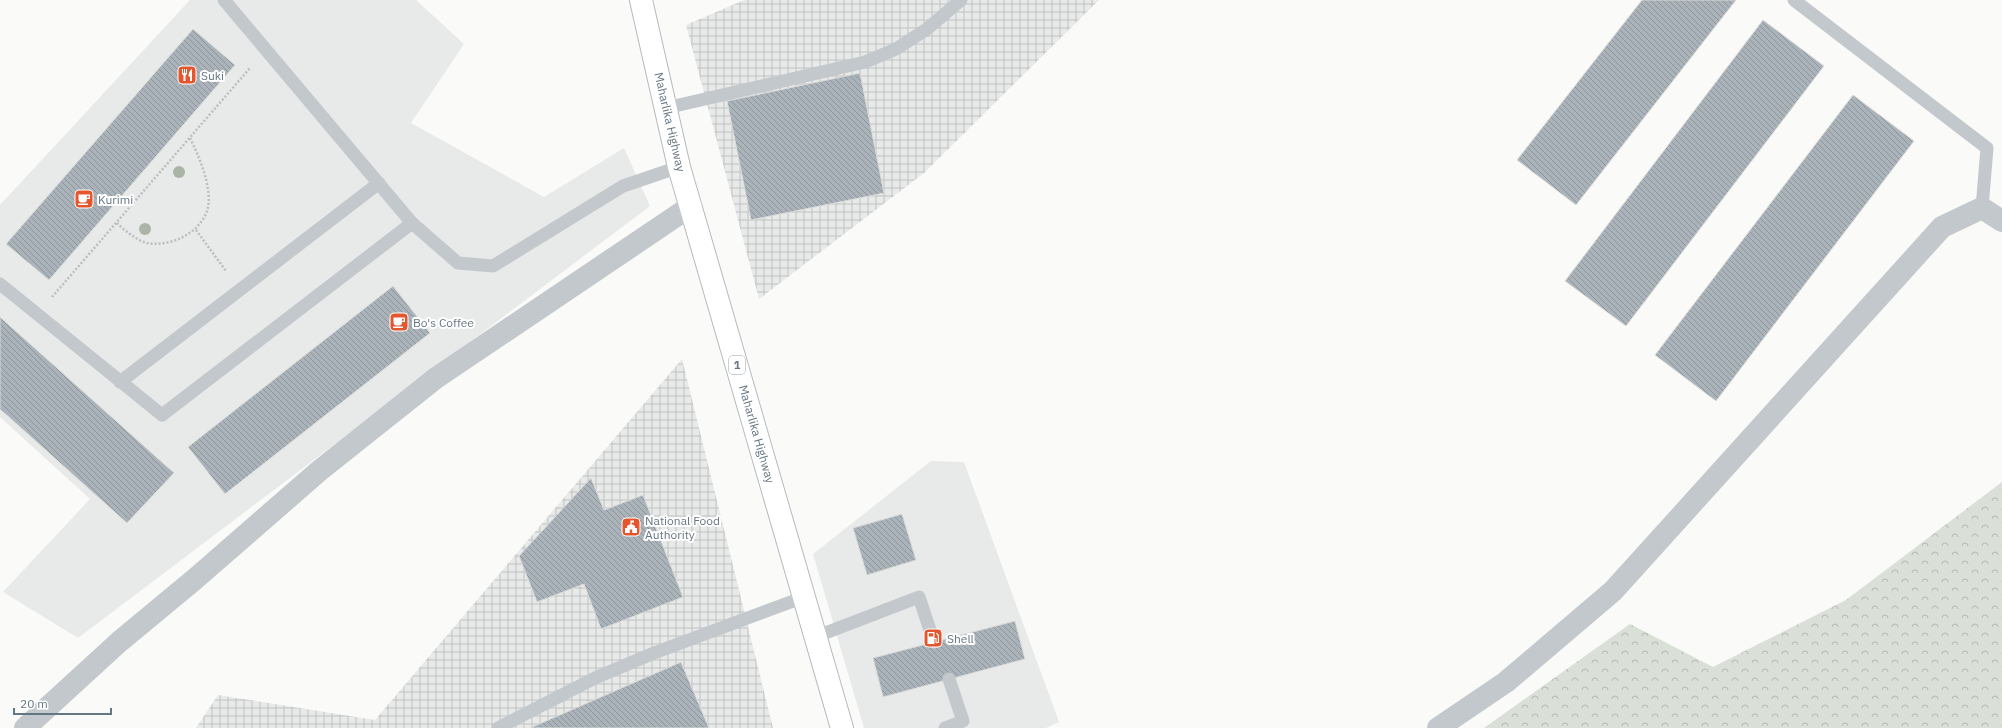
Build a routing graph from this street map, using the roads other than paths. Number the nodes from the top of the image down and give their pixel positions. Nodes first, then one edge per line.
1 (224, 0) edge
2 (641, 0) edge
3 (961, 0) edge
4 (1794, 0) edge
5 (666, 108) junction
6 (679, 167) junction
7 (379, 182) junction
8 (691, 206) junction
9 (1982, 208) junction
10 (2002, 221) edge
11 (412, 222) junction
12 (0, 284) edge
13 (120, 382) junction
14 (804, 597) junction
15 (815, 637) junction
16 (934, 642) dead end
17 (948, 679) dead end
18 (25, 728) edge
19 (498, 728) edge
20 (842, 728) edge
21 (945, 728) edge
22 (1438, 728) edge

1 - 7 lane
2 - 5 main road, Maharlika Highway / 1
3 - 5 lane
4 - 9 lane
5 - 6 main road, Maharlika Highway / 1
6 - 8 main road, Maharlika Highway / 1
6 - 11 lane
7 - 11 lane
7 - 13 lane
8 - 14 main road, Maharlika Highway / 1
8 - 18 street
9 - 10 street
9 - 22 street
11 - 13 lane
12 - 13 lane
14 - 15 main road, Maharlika Highway / 1
14 - 19 lane
15 - 16 lane
15 - 20 main road, Maharlika Highway / 1
17 - 21 lane

